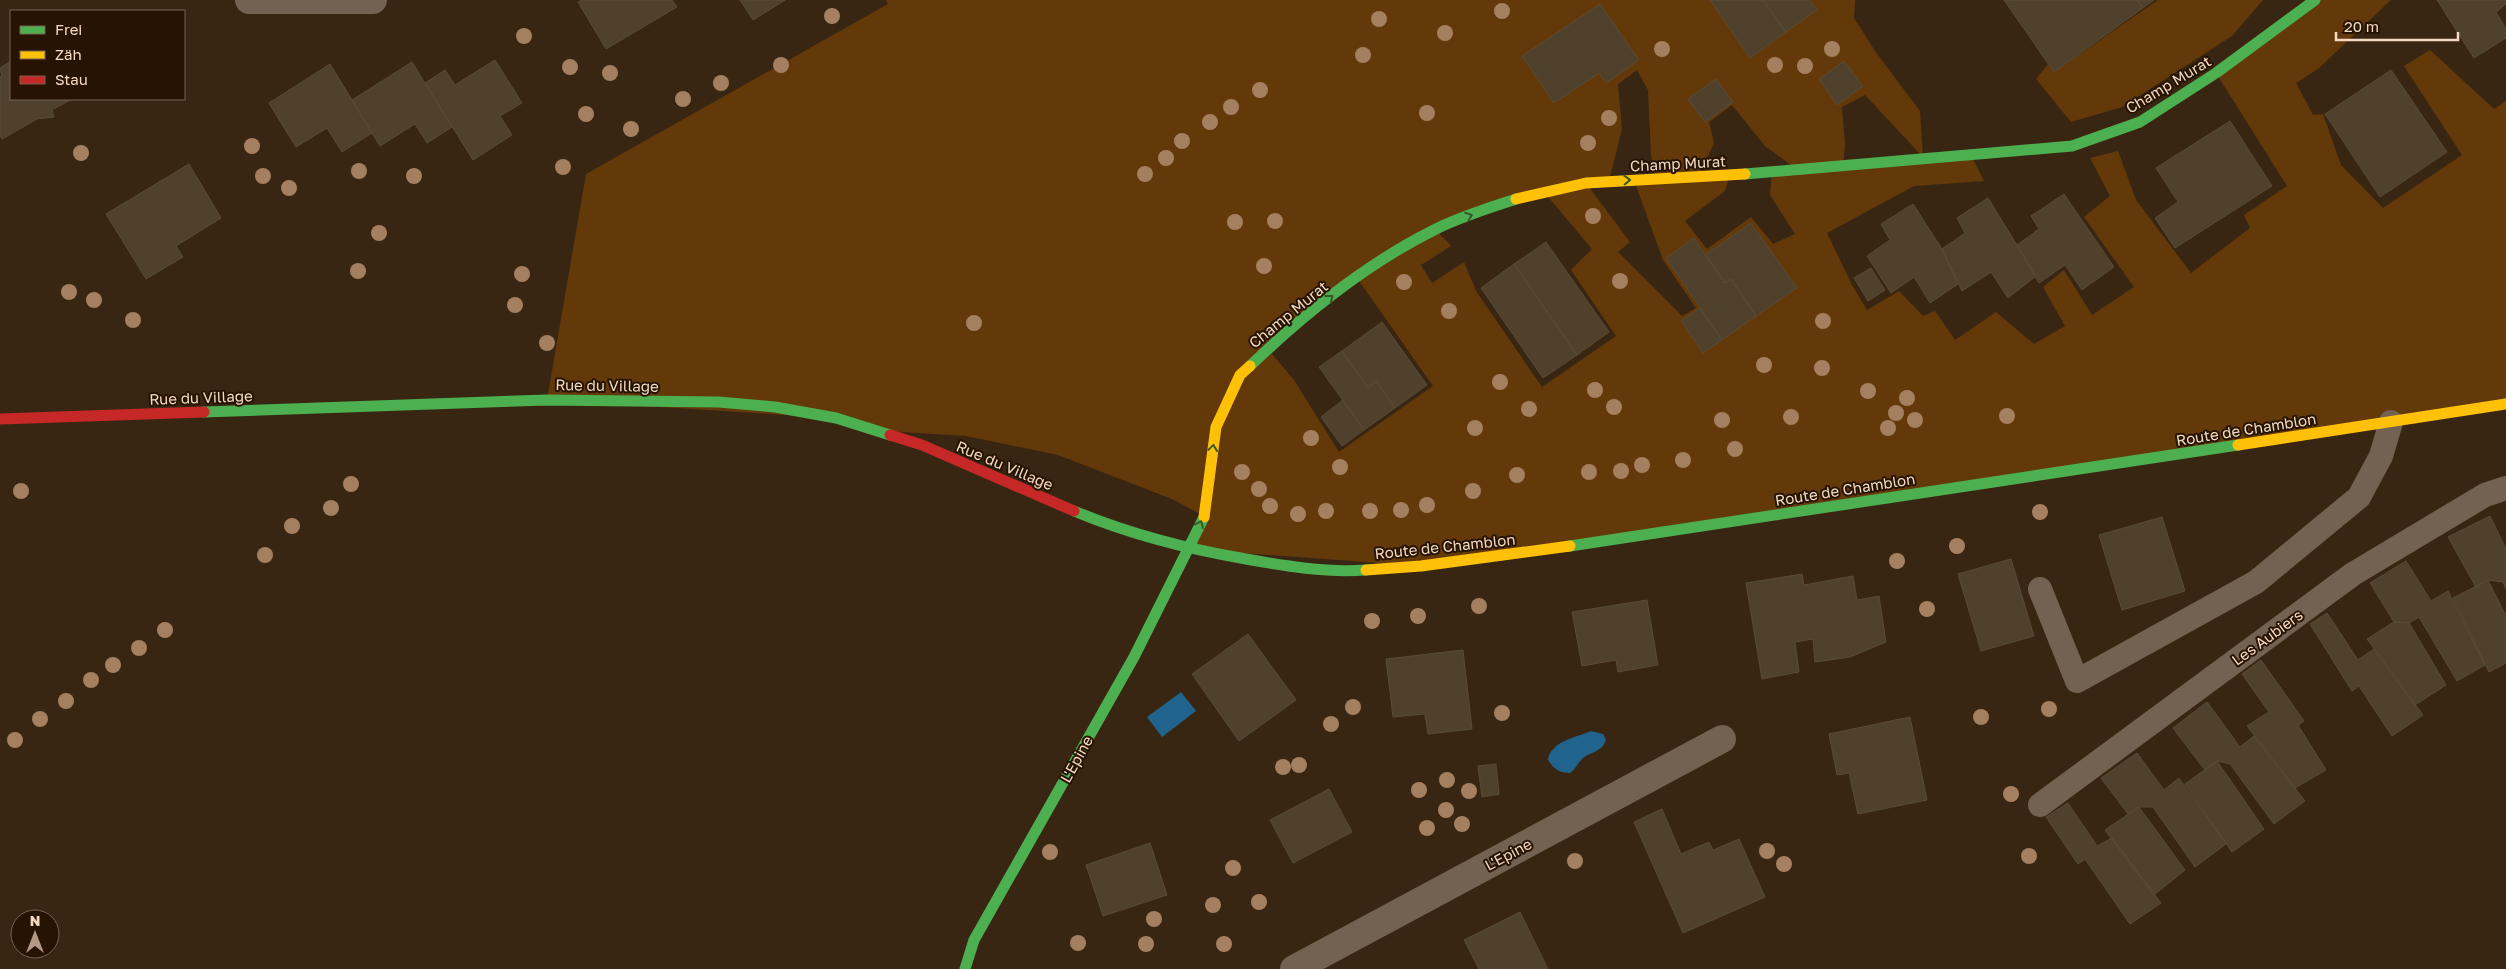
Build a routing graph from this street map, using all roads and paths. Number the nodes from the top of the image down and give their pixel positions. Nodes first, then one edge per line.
1 (249, 0) edge
2 (374, 0) edge
3 (2315, 0) edge
4 (2506, 404) edge
5 (0, 419) edge
6 (2391, 422) junction
7 (2506, 488) edge
8 (1188, 549) junction
9 (2040, 589) dead end
10 (1722, 739) dead end
11 (2040, 805) dead end
12 (965, 969) edge
13 (1294, 969) edge

1 - 2 street
8 -> 3 street, Champ Murat
4 - 6 street, Route de Chamblon
5 - 8 street, Rue du Village
6 - 8 street, Route de Chamblon
6 - 9 lane
7 - 11 lane, Les Aubiers
8 - 12 street, L'Epine
10 - 13 street, L'Epine

